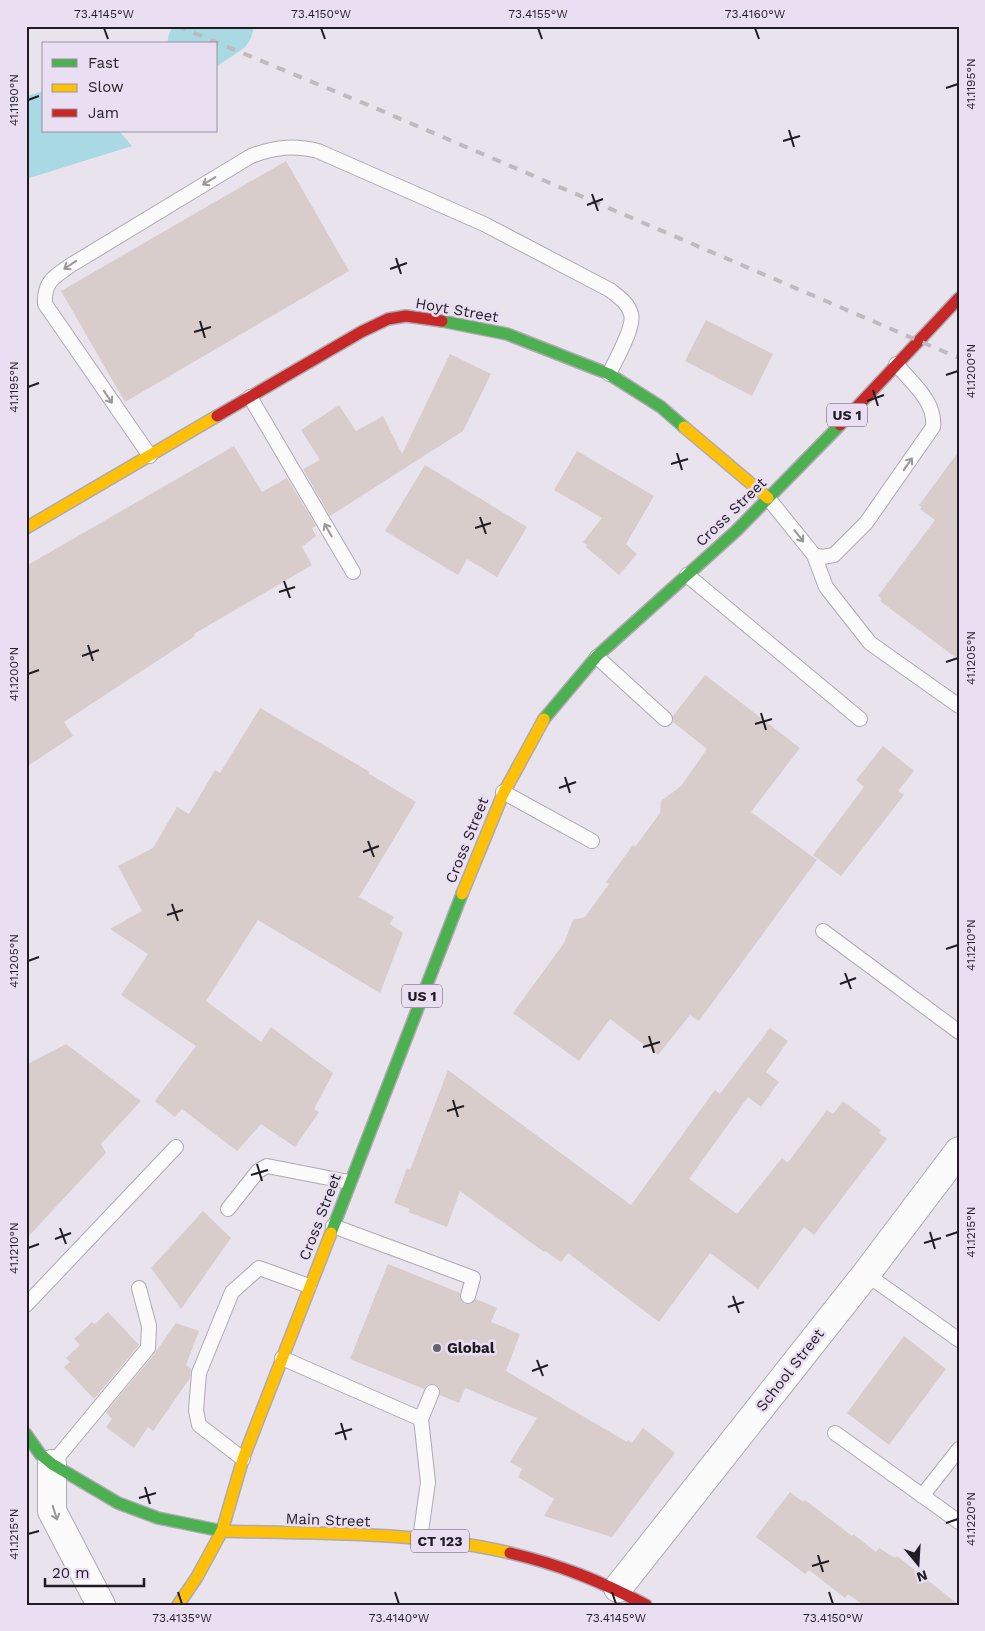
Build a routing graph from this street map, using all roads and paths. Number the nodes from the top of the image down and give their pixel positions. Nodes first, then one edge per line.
1 (959, 298) edge
2 (896, 364) junction
3 (609, 374) junction
4 (250, 398) junction
5 (150, 456) junction
6 (768, 498) junction
7 (26, 528) edge
8 (814, 555) junction
9 (353, 572) dead end
10 (687, 575) junction
11 (596, 657) junction
12 (959, 706) edge
13 (665, 719) dead end
14 (860, 719) dead end
15 (502, 792) junction
16 (592, 841) dead end
17 (823, 931) dead end
18 (959, 1032) edge
19 (176, 1147) dead end
20 (959, 1151) edge
21 (349, 1182) junction
22 (228, 1209) dead end
23 (333, 1226) junction
24 (866, 1274) junction
25 (309, 1286) junction
26 (138, 1288) dead end
27 (468, 1296) dead end
28 (26, 1305) edge
29 (959, 1340) edge
30 (282, 1358) junction
31 (432, 1392) dead end
32 (422, 1419) junction
33 (835, 1433) dead end
34 (26, 1434) edge
35 (959, 1449) edge
36 (244, 1459) junction
37 (52, 1464) junction
38 (922, 1496) junction
39 (959, 1522) edge
40 (222, 1531) junction
41 (420, 1539) junction
42 (618, 1588) junction
43 (101, 1605) edge
44 (178, 1605) edge
45 (646, 1605) edge

1 - 2 main road, Cross Street / US 1
2 - 6 main road, Cross Street / US 1
8 -> 2 lane
3 - 4 main road, Hoyt Street
3 -> 5 lane
3 - 6 main road, Hoyt Street
4 - 5 main road, Hoyt Street
9 -> 4 lane
5 - 7 main road, Hoyt Street
6 -> 8 lane
6 - 10 main road, Cross Street / US 1
8 - 12 lane
10 - 11 main road, Cross Street / US 1
10 - 14 lane
11 - 13 lane
11 - 15 main road, Cross Street / US 1
15 - 16 lane
15 - 21 main road, Cross Street / US 1
17 - 18 lane
19 - 28 lane
20 - 24 street, School Street
21 - 22 lane
21 - 23 main road, Cross Street / US 1
23 - 25 main road, Cross Street / US 1
23 - 27 lane
24 - 29 lane
24 - 42 street, School Street
25 - 30 main road, Cross Street / US 1
25 - 36 lane
26 - 37 lane
30 - 32 lane
30 - 36 main road, Cross Street / US 1
31 - 32 lane
32 - 41 lane
33 - 38 lane
34 - 37 main road, Main Street
35 - 38 lane
36 - 40 main road, Cross Street / US 1
37 - 40 main road, Main Street
37 -> 43 street
38 - 39 lane
40 - 41 main road, Main Street / CT 123
40 - 44 main road, US 1
41 - 42 main road, Main Street / CT 123
42 - 45 main road, Main Street / CT 123

